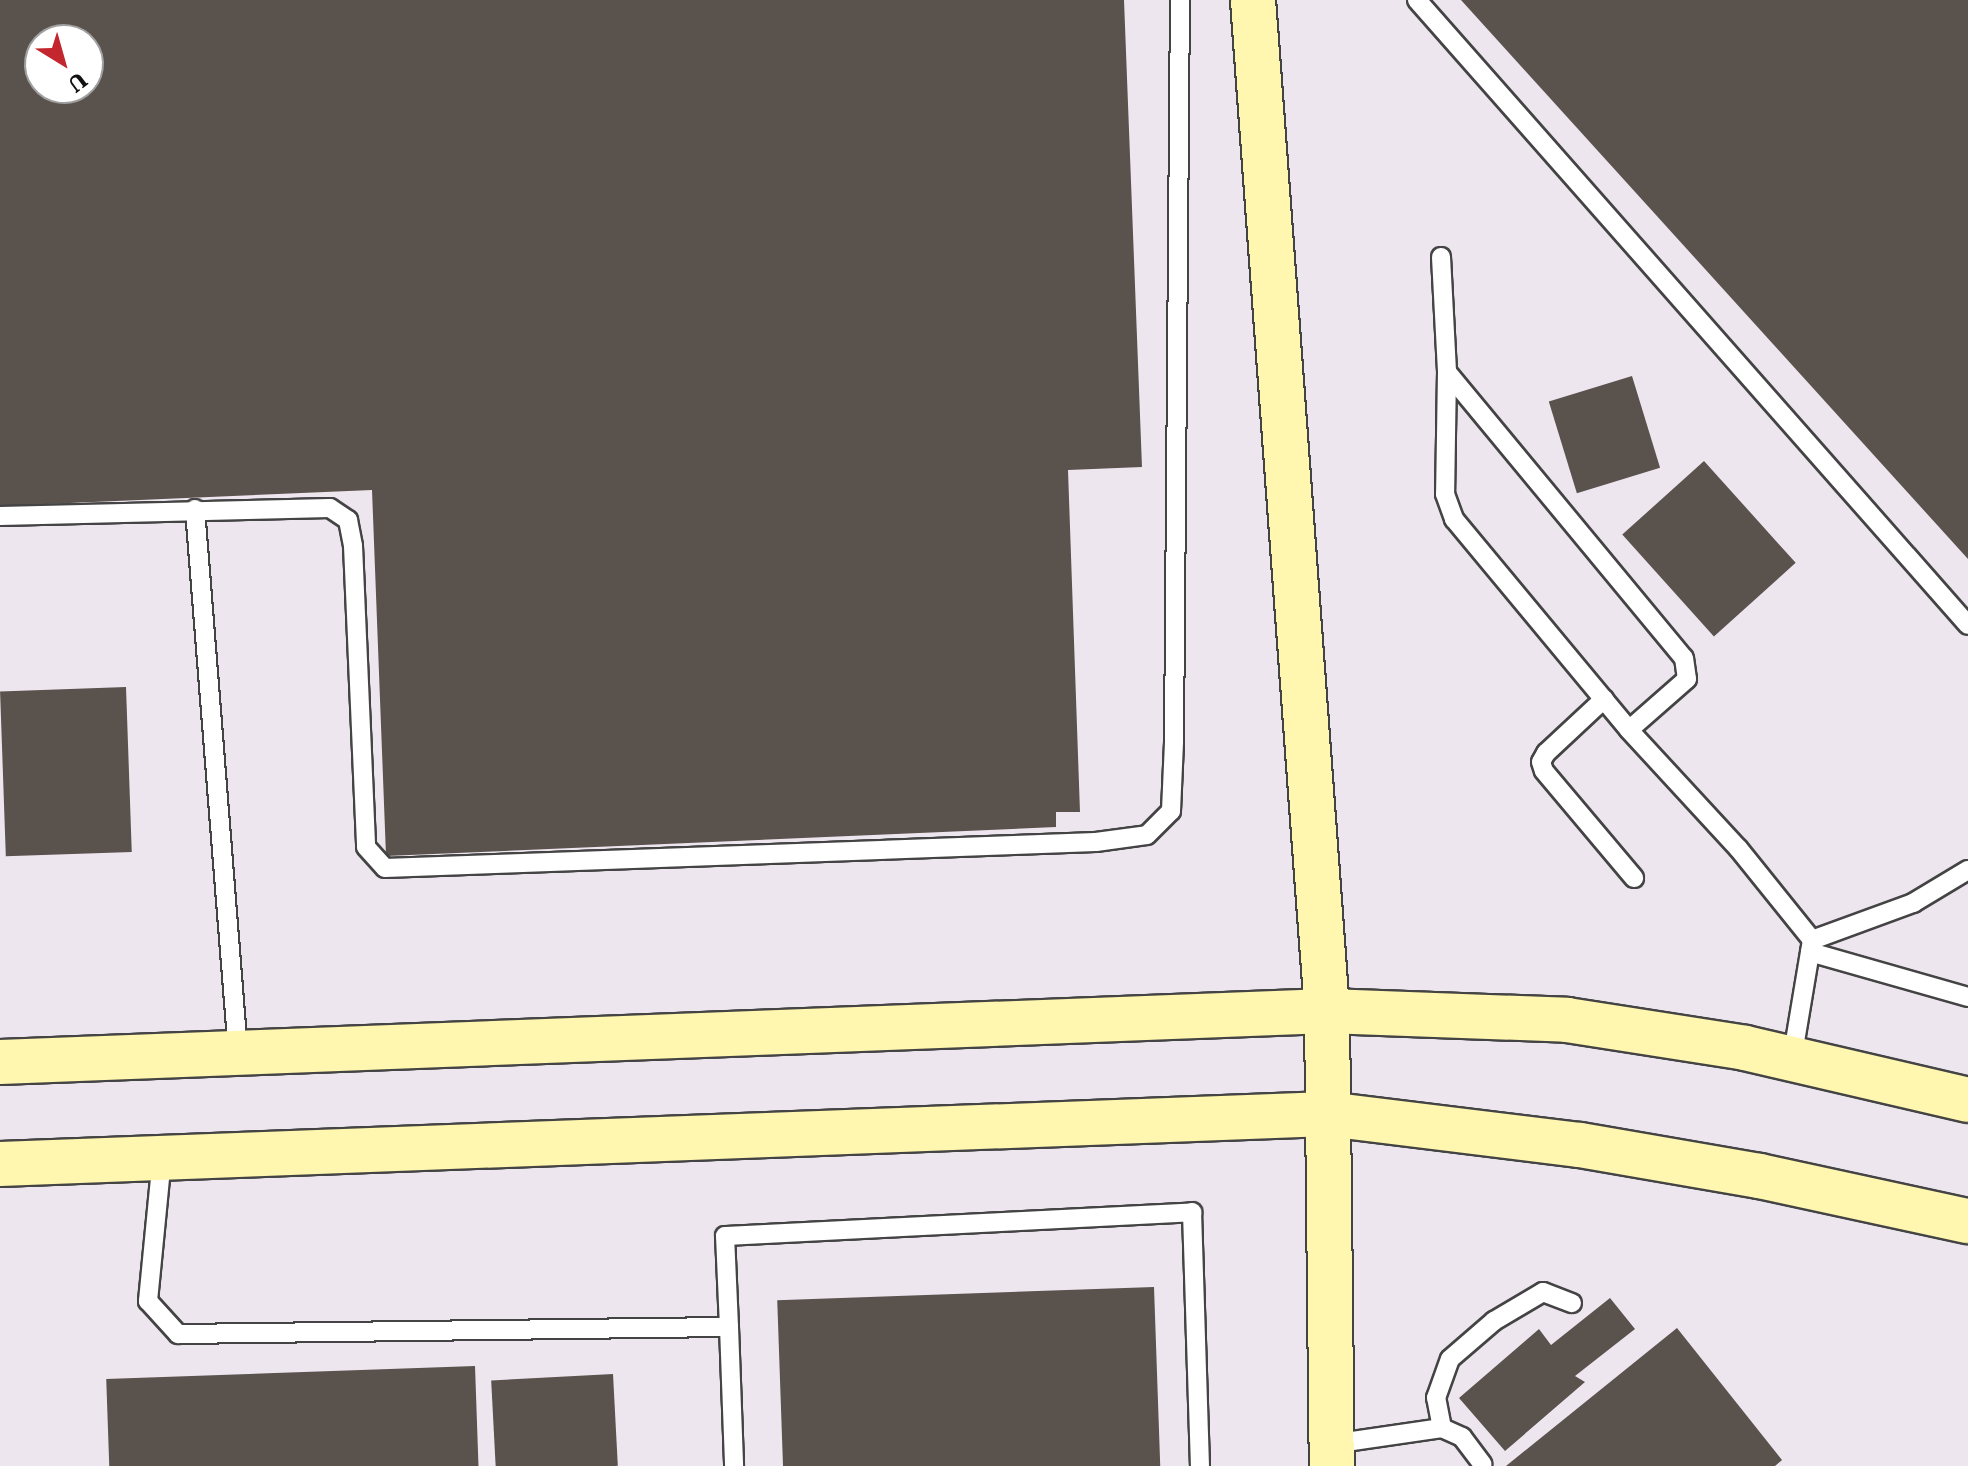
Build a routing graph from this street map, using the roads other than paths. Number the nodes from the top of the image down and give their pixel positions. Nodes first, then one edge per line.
1 (1180, 0) edge
2 (1253, 0) edge
3 (1417, 0) edge
4 (1441, 257) dead end
5 (1447, 372) junction
6 (195, 509) junction
7 (0, 516) edge
8 (1968, 625) edge
9 (1604, 699) junction
10 (1629, 730) junction
11 (1968, 870) edge
12 (1634, 878) dead end
13 (1811, 946) junction
14 (1968, 997) edge
15 (1327, 1011) junction
16 (238, 1052) junction
17 (0, 1062) edge
18 (1804, 1062) junction
19 (1968, 1100) edge
20 (1327, 1114) junction
21 (162, 1158) junction
22 (0, 1164) edge
23 (1968, 1221) edge
24 (1572, 1303) dead end
25 (729, 1327) junction
26 (1442, 1428) junction
27 (1332, 1455) edge
28 (1482, 1464) dead end
29 (734, 1466) edge
30 (1200, 1466) edge

1 - 6 lane
2 - 15 street
3 - 8 lane
4 - 5 lane
5 - 9 lane
5 - 10 lane
6 - 7 lane
6 - 16 lane
9 - 10 lane
9 - 12 lane
10 - 13 lane
11 - 13 lane
13 - 14 lane
13 - 18 lane
15 - 16 street
15 - 18 street
15 - 20 street
16 - 17 street
18 - 19 street
20 - 21 street
20 - 23 street
20 - 27 street
21 - 22 street
21 - 25 lane
24 - 26 lane
25 - 29 lane
25 - 30 lane
26 - 27 lane
26 - 28 lane

